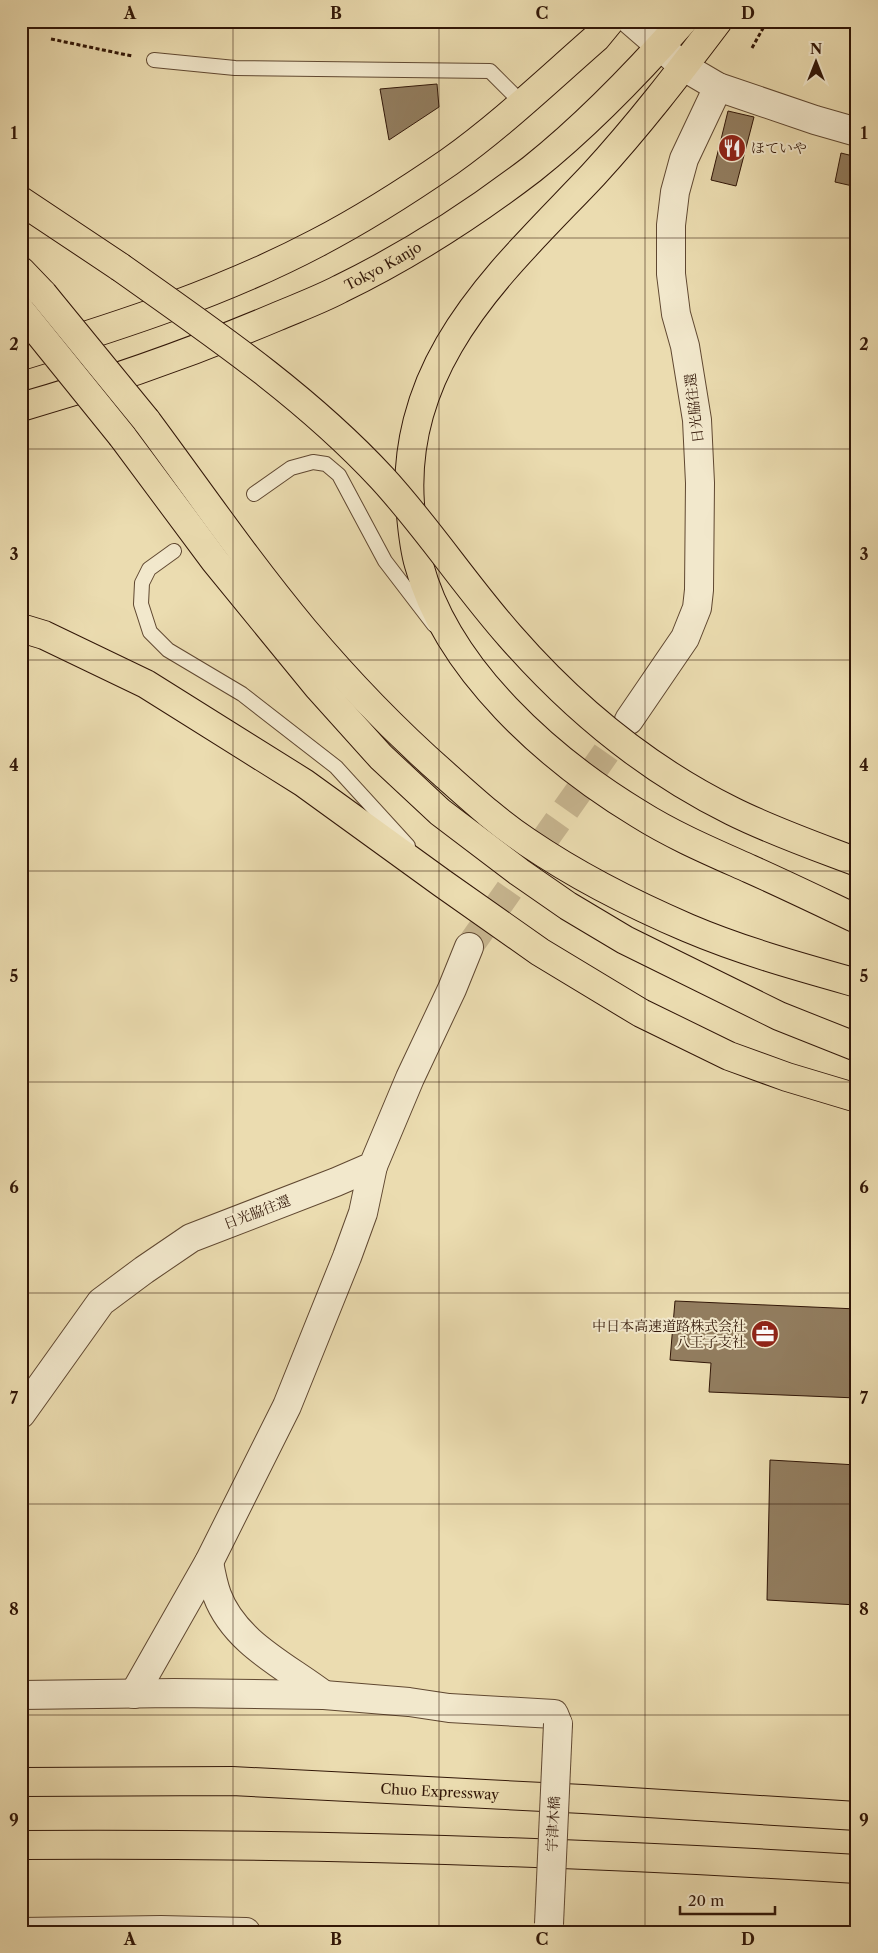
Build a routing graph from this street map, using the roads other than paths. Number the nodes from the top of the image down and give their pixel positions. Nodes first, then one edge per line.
1 (610, 21) edge
2 (631, 21) edge
3 (682, 21) edge
4 (718, 21) edge
5 (660, 47) junction
6 (154, 60) road end
7 (684, 67) junction
8 (718, 87) junction
9 (522, 103) junction
10 (857, 132) edge
11 (21, 201) edge
12 (21, 271) edge
13 (21, 311) edge
14 (21, 356) edge
15 (21, 407) edge
16 (254, 494) dead end
17 (174, 550) dead end
18 (21, 628) edge
19 (465, 662) junction
20 (629, 720) tunnel mouth
21 (857, 862) edge
22 (770, 878) junction
23 (442, 883) junction
24 (857, 902) edge
25 (857, 919) edge
26 (469, 946) tunnel mouth
27 (857, 983) edge
28 (857, 1048) edge
29 (857, 1098) edge
30 (373, 1166) junction
31 (21, 1414) edge
32 (209, 1562) junction
33 (134, 1694) junction
34 (21, 1695) edge
35 (324, 1695) junction
36 (21, 1782) edge
37 (584, 1799) junction
38 (857, 1804) edge
39 (857, 1816) edge
40 (21, 1845) edge
41 (857, 1869) edge
42 (548, 1928) edge
43 (21, 1932) edge
44 (246, 1932) edge

1 - 9 highway
2 - 5 street
3 - 5 highway, Tokyo Kanjo
4 - 7 highway
5 - 7 street
5 - 15 highway, Tokyo Kanjo
6 - 9 lane
7 - 8 street
7 - 19 highway
8 - 10 street
8 - 20 street, 日光脇往還
9 - 14 highway
11 - 21 highway, bridge
12 - 27 highway, bridge
13 - 28 highway, bridge
16 - 19 lane
17 - 23 lane
18 - 23 highway
19 - 22 highway
22 - 24 highway
22 - 25 highway
23 - 29 highway
26 - 30 street
30 - 31 street, 日光脇往還
30 - 32 street
32 - 33 street
32 - 35 street
33 - 34 street
33 - 35 street
35 - 42 street, 宇津木橋, bridge
36 - 37 highway, Chuo Expressway
37 - 38 highway
37 - 39 highway, Chuo Expressway
40 - 41 highway
43 - 44 street

